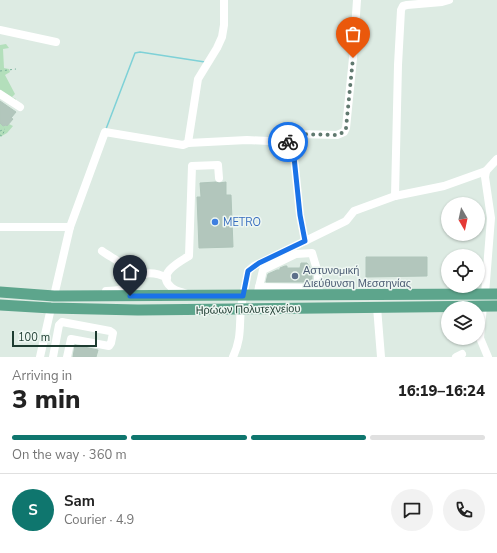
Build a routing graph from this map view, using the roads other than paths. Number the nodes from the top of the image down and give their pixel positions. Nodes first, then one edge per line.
1 (224, 0) edge
2 (357, 0) edge
3 (449, 0) edge
4 (0, 30) edge
5 (56, 42) dead end
6 (0, 94) edge
7 (20, 107) dead end
8 (288, 142) junction
9 (188, 143) junction
10 (497, 159) edge
11 (486, 171) junction
12 (219, 178) dead end
13 (395, 196) junction
14 (70, 226) junction
15 (0, 228) edge
16 (305, 241) junction
17 (102, 251) dead end
18 (167, 278) junction
19 (130, 280) junction
20 (319, 291) junction
21 (0, 292) edge
22 (258, 292) junction
23 (485, 294) junction
24 (497, 294) edge
25 (54, 296) junction
26 (66, 296) junction
27 (193, 296) junction
28 (243, 296) junction
29 (0, 305) edge
30 (441, 306) edge
31 (485, 306) edge
32 (497, 306) edge
33 (377, 307) junction
34 (51, 308) junction
35 (241, 309) junction
36 (57, 336) junction
37 (71, 339) junction
38 (483, 345) edge
39 (40, 357) edge
40 (52, 357) edge
41 (67, 357) edge
42 (233, 357) edge
43 (381, 357) edge
44 (488, 357) edge

1 - 9 street
2 - 8 street
3 - 13 street
4 - 5 street
6 - 7 street
8 - 9 street
8 - 16 street
9 - 14 street
10 - 11 street
11 - 13 street
11 - 23 street
12 - 18 street
13 - 16 street
14 - 15 street
14 - 25 street
16 - 28 street
17 - 19 street
18 - 19 street
18 - 27 street
19 - 26 street
20 - 22 main road, Ηρώων Πολυτεχνείου
20 - 22 street
20 - 23 main road, Ηρώων Πολυτεχνείου
21 - 25 main road, Ηρώων Πολυτεχνείου
22 - 28 main road, Ηρώων Πολυτεχνείου
23 - 24 main road, Ηρώων Πολυτεχνείου
25 - 26 main road, Ηρώων Πολυτεχνείου
26 - 27 main road, Ηρώων Πολυτεχνείου
27 - 28 main road, Ηρώων Πολυτεχνείου
28 - 35 street
29 - 34 main road, Ηρώων Πολυτεχνείου
30 - 33 main road, Ηρώων Πολυτεχνείου
31 - 32 main road, Ηρώων Πολυτεχνείου
33 - 35 main road, Ηρώων Πολυτεχνείου
33 - 43 street
34 - 35 main road, Ηρώων Πολυτεχνείου
34 - 39 street
35 - 42 street
36 - 37 street
36 - 37 street
36 - 40 street
37 - 41 street
38 - 44 street

